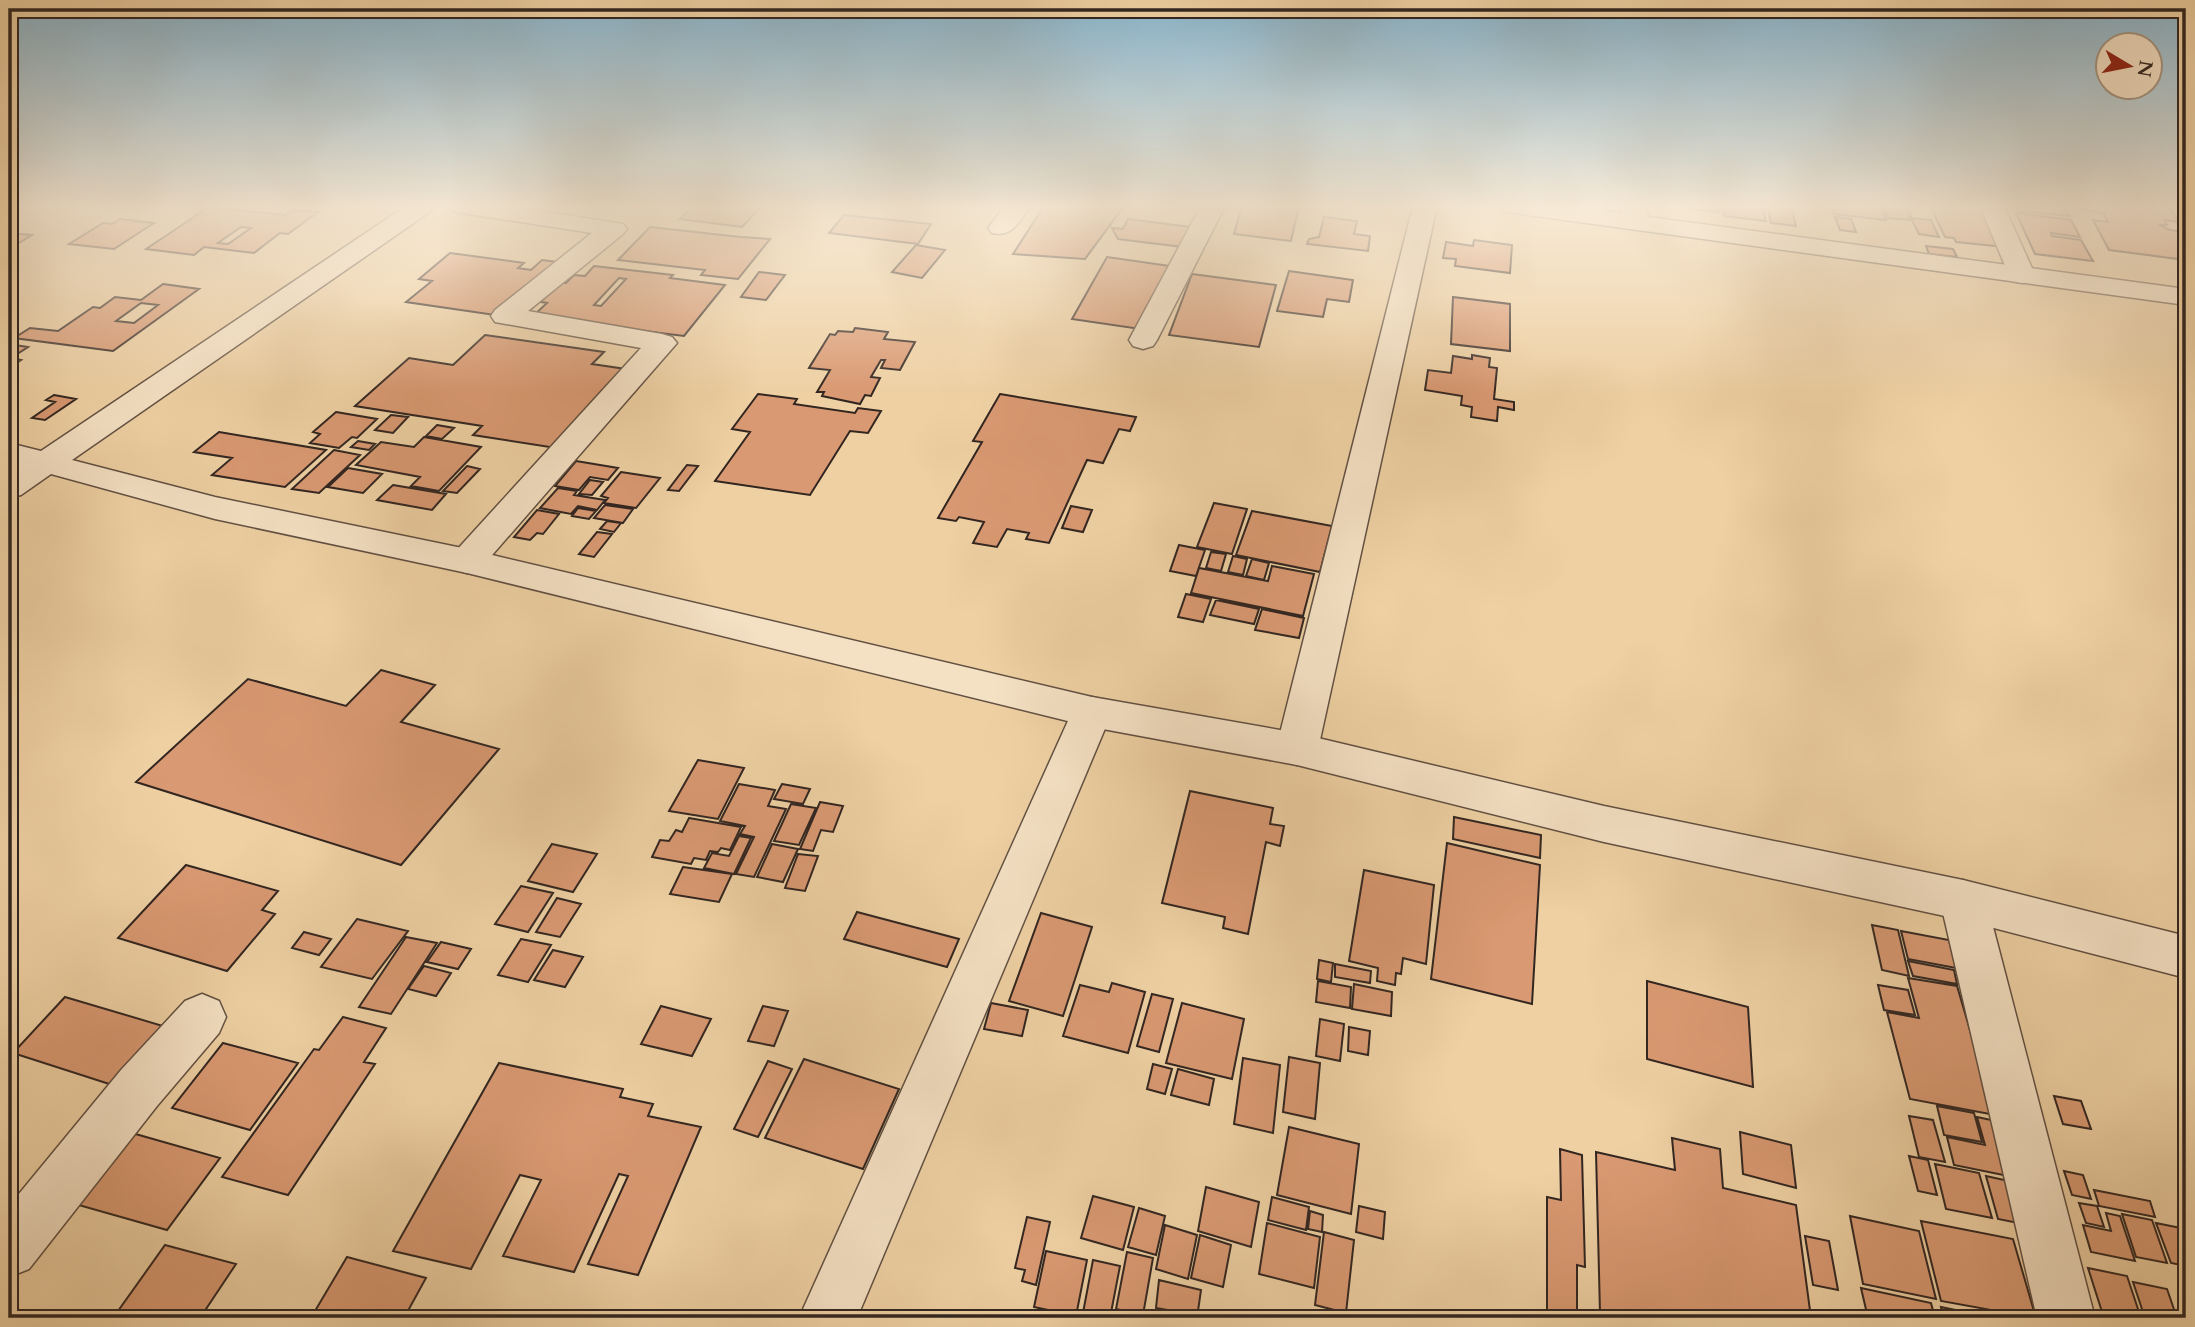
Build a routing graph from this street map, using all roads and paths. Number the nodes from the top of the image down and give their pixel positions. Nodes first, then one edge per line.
1 (331, 268) edge
2 (565, 268) edge
3 (1181, 268) edge
4 (1410, 268) edge
5 (1977, 268) edge
6 (2019, 268) edge
7 (2022, 275) junction
8 (2186, 298) edge
9 (1143, 340) dead end
10 (9, 453) edge
11 (46, 462) junction
12 (9, 488) edge
13 (467, 561) junction
14 (1092, 712) junction
15 (1297, 749) junction
16 (1963, 900) junction
17 (2186, 957) edge
18 (202, 1017) dead end
19 (9, 1249) edge
20 (828, 1318) edge
21 (2066, 1318) edge

1 - 11 street
2 - 13 street
3 - 9 street
4 - 15 street
5 - 7 street
6 - 7 street
7 - 8 street
10 - 11 street
11 - 12 street
11 - 13 street
13 - 14 street
14 - 15 street
14 - 20 street
15 - 16 street
16 - 17 street
16 - 21 street
18 - 19 street

